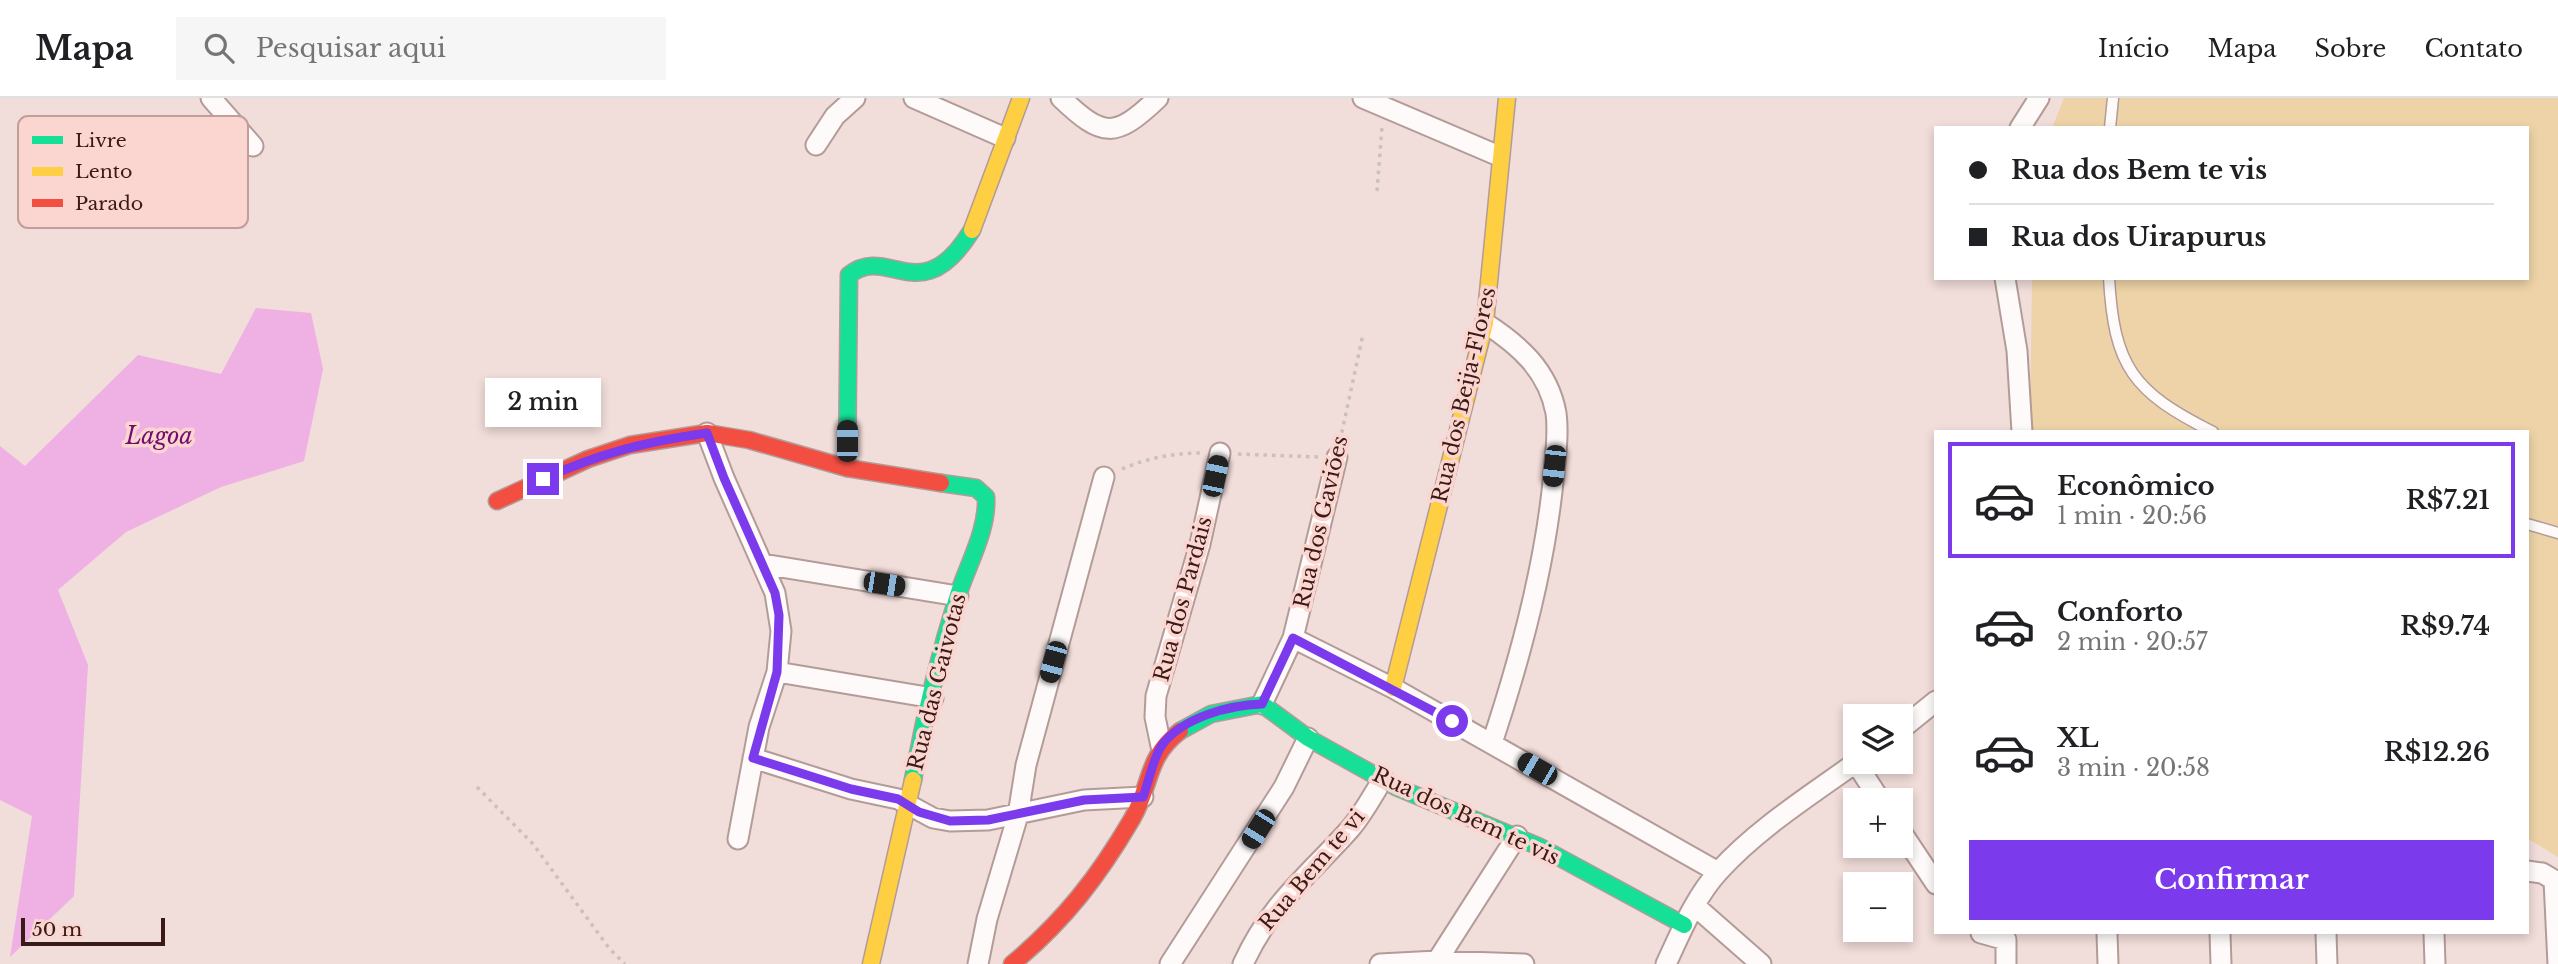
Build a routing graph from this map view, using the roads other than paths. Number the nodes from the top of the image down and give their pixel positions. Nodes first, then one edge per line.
1 (211, 98) edge
2 (855, 98) edge
3 (914, 98) edge
4 (1021, 98) edge
5 (1060, 98) edge
6 (1158, 98) edge
7 (1363, 98) edge
8 (1507, 98) edge
9 (2039, 98) edge
10 (2113, 98) edge
11 (1384, 103) edge
12 (227, 116) edge
13 (2021, 126) edge
14 (2110, 126) edge
15 (1005, 138) junction
16 (248, 140) edge
17 (816, 145) dead end
18 (253, 146) dead end
19 (1499, 156) junction
20 (2005, 280) edge
21 (2109, 280) edge
22 (1485, 323) junction
23 (2022, 430) edge
24 (2209, 430) edge
25 (707, 433) junction
26 (1220, 453) dead end
27 (1337, 457) road end
28 (847, 468) junction
29 (1104, 477) dead end
30 (497, 501) dead end
31 (2529, 525) edge
32 (2558, 533) edge
33 (763, 564) junction
34 (958, 596) junction
35 (1293, 638) junction
36 (777, 672) junction
37 (1393, 688) junction
38 (933, 698) junction
39 (1934, 703) edge
40 (1262, 704) junction
41 (1913, 720) edge
42 (1308, 738) junction
43 (1492, 743) junction
44 (1161, 746) junction
45 (753, 758) junction
46 (1843, 772) edge
47 (1384, 779) junction
48 (1143, 797) junction
49 (908, 803) junction
50 (1018, 816) junction
51 (1517, 836) junction
52 (738, 839) dead end
53 (1913, 850) edge
54 (2529, 871) edge
55 (1718, 872) junction
56 (1934, 881) edge
57 (2557, 891) edge
58 (1695, 906) junction
59 (1684, 925) junction
60 (1985, 934) edge
61 (2107, 934) edge
62 (2220, 934) edge
63 (2326, 934) edge
64 (2434, 934) edge
65 (1437, 961) junction
66 (871, 964) edge
67 (978, 964) edge
68 (1013, 964) edge
69 (1170, 964) edge
70 (1243, 964) edge
71 (1380, 964) edge
72 (1524, 964) edge
73 (1666, 964) edge
74 (1761, 964) edge
75 (2006, 964) edge
76 (2108, 964) edge
77 (2221, 964) edge
78 (2327, 964) edge
79 (2435, 964) edge
80 (2557, 964) edge

1 - 12 street
2 - 17 street
3 - 15 street
4 - 15 street
5 - 6 street
7 - 11 street
8 - 19 street, Rua dos Beija-Flores
9 - 13 street
10 - 14 lane
11 - 19 street
15 - 28 street
16 - 18 street
19 - 22 street, Rua dos Beija-Flores
20 - 23 street
21 - 24 lane
22 - 37 street, Rua dos Beija-Flores
22 - 43 street
25 - 28 street
25 - 30 street
25 - 33 street
26 - 44 street, Rua dos Pardais
27 - 35 street, Rua dos Gaviões
28 - 34 street, Rua das Gaivotas
29 - 50 street
31 - 32 lane
33 - 34 street
33 - 36 street
34 - 38 street, Rua das Gaivotas
35 - 37 street
35 - 40 street, Rua dos Gaviões
36 - 38 street
36 - 45 street
37 - 43 street
38 - 49 street, Rua das Gaivotas
39 - 41 street
40 - 42 street, Rua dos Bem te vis
40 - 44 street
42 - 47 street, Rua dos Bem te vis
42 - 69 street
43 - 55 street
44 - 48 street
45 - 49 street
45 - 52 street
46 - 55 street
47 - 51 street, Rua dos Bem te vis
47 - 70 street, Rua Bem te vi
48 - 50 street
48 - 68 street
49 - 50 street
49 - 66 street, Rua das Gaivotas
50 - 67 street
51 - 59 street, Rua dos Bem te vis
51 - 65 street
53 - 56 street
54 - 57 street
55 - 58 street
57 - 80 street
58 - 59 street
58 - 74 street
59 - 73 street
60 - 75 street
61 - 76 street
62 - 77 street
63 - 78 street
64 - 79 street
65 - 71 street
65 - 72 street

